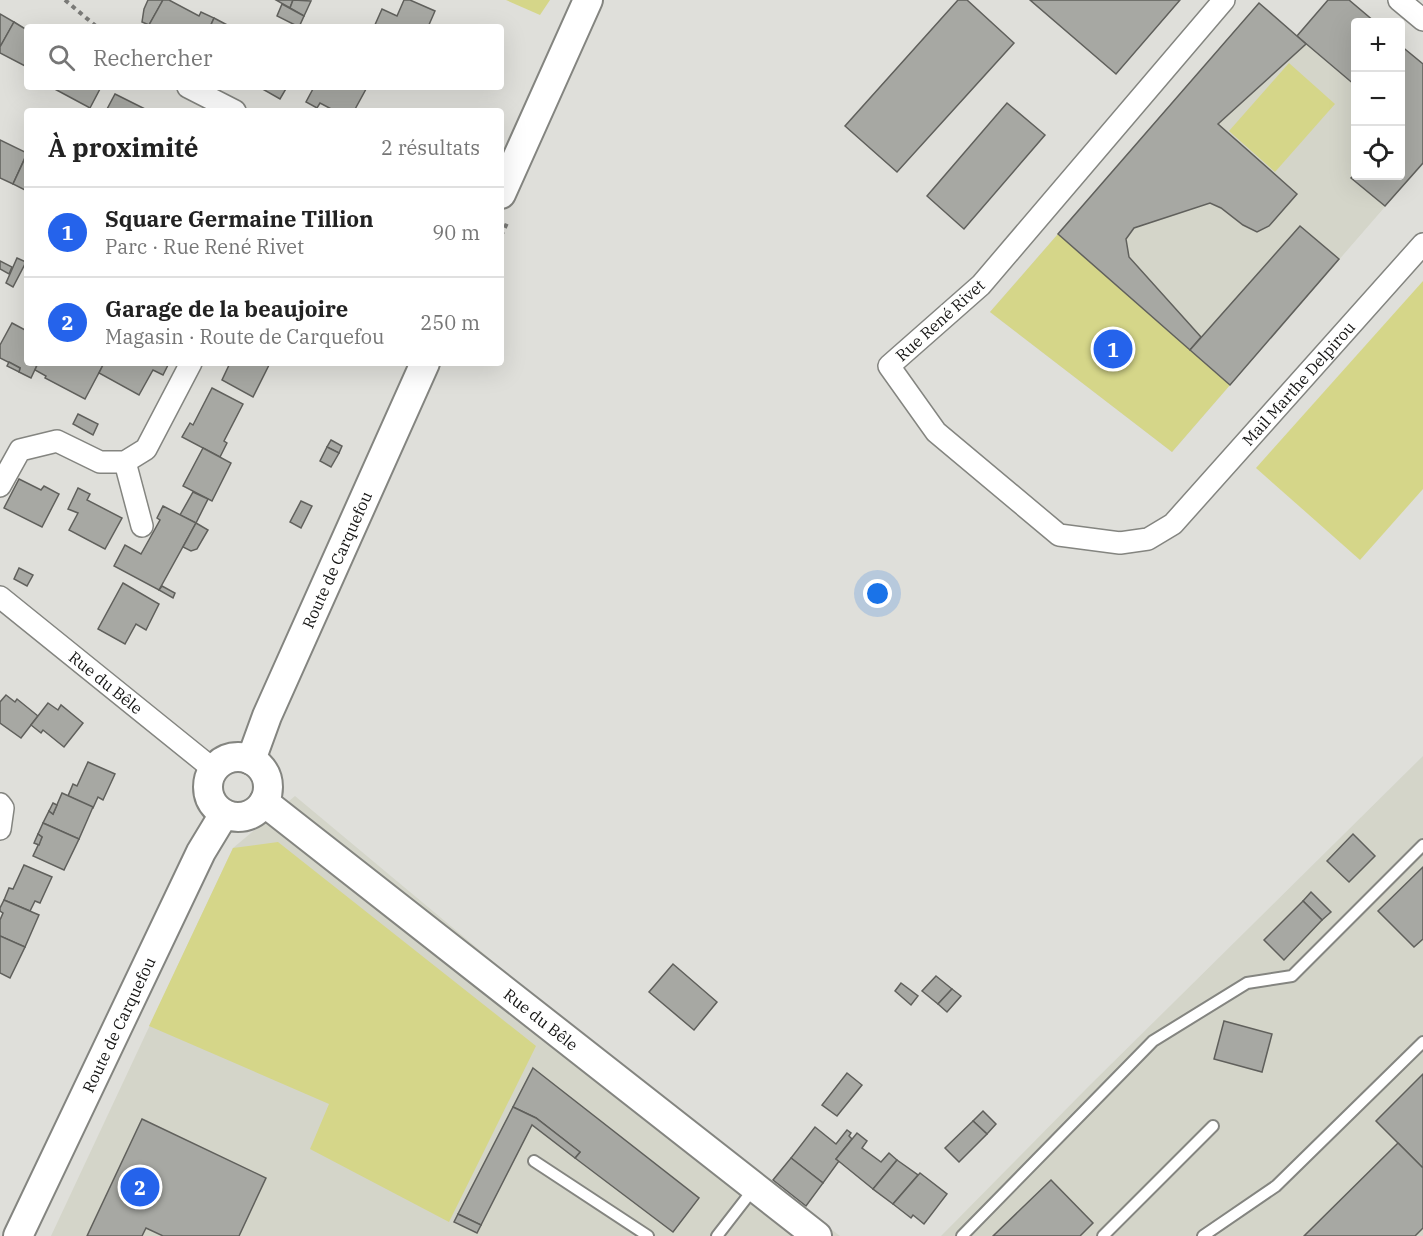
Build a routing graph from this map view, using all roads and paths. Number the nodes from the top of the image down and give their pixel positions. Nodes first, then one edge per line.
1 (65, 0) edge
2 (588, 0) edge
3 (1224, 0) edge
4 (1399, 0) edge
5 (1423, 20) edge
6 (93, 24) edge
7 (194, 90) edge
8 (229, 108) edge
9 (504, 187) edge
10 (1423, 244) edge
11 (188, 366) edge
12 (424, 366) edge
13 (125, 462) junction
14 (0, 486) edge
15 (1173, 524) joint
16 (142, 526) dead end
17 (0, 597) edge
18 (251, 760) junction
19 (213, 770) junction
20 (264, 802) junction
21 (0, 804) edge
22 (224, 814) junction
23 (0, 829) edge
24 (1423, 845) edge
25 (1423, 1042) edge
26 (1213, 1126) dead end
27 (534, 1161) dead end
28 (755, 1187) junction
29 (18, 1236) edge
30 (648, 1236) edge
31 (717, 1236) edge
32 (818, 1236) edge
33 (962, 1236) edge
34 (1103, 1236) edge
35 (1203, 1236) edge

1 - 6 path
2 - 9 main road
3 - 15 street, Rue René Rivet
4 - 5 street
7 - 8 street
10 - 15 street, Mail Marthe Delpirou
11 - 13 street
12 - 18 main road, Route de Carquefou
13 - 14 street
13 - 16 street
17 - 19 street, Rue du Bêle
18 - 19 main road
18 - 20 main road
19 - 22 main road
20 - 22 main road
20 - 28 main road, Rue du Bêle
21 - 23 street
22 - 29 main road, Route de Carquefou
24 - 33 lane
25 - 35 lane
26 - 34 lane
27 - 30 lane
28 - 31 lane
28 - 32 main road, Rue du Bêle

